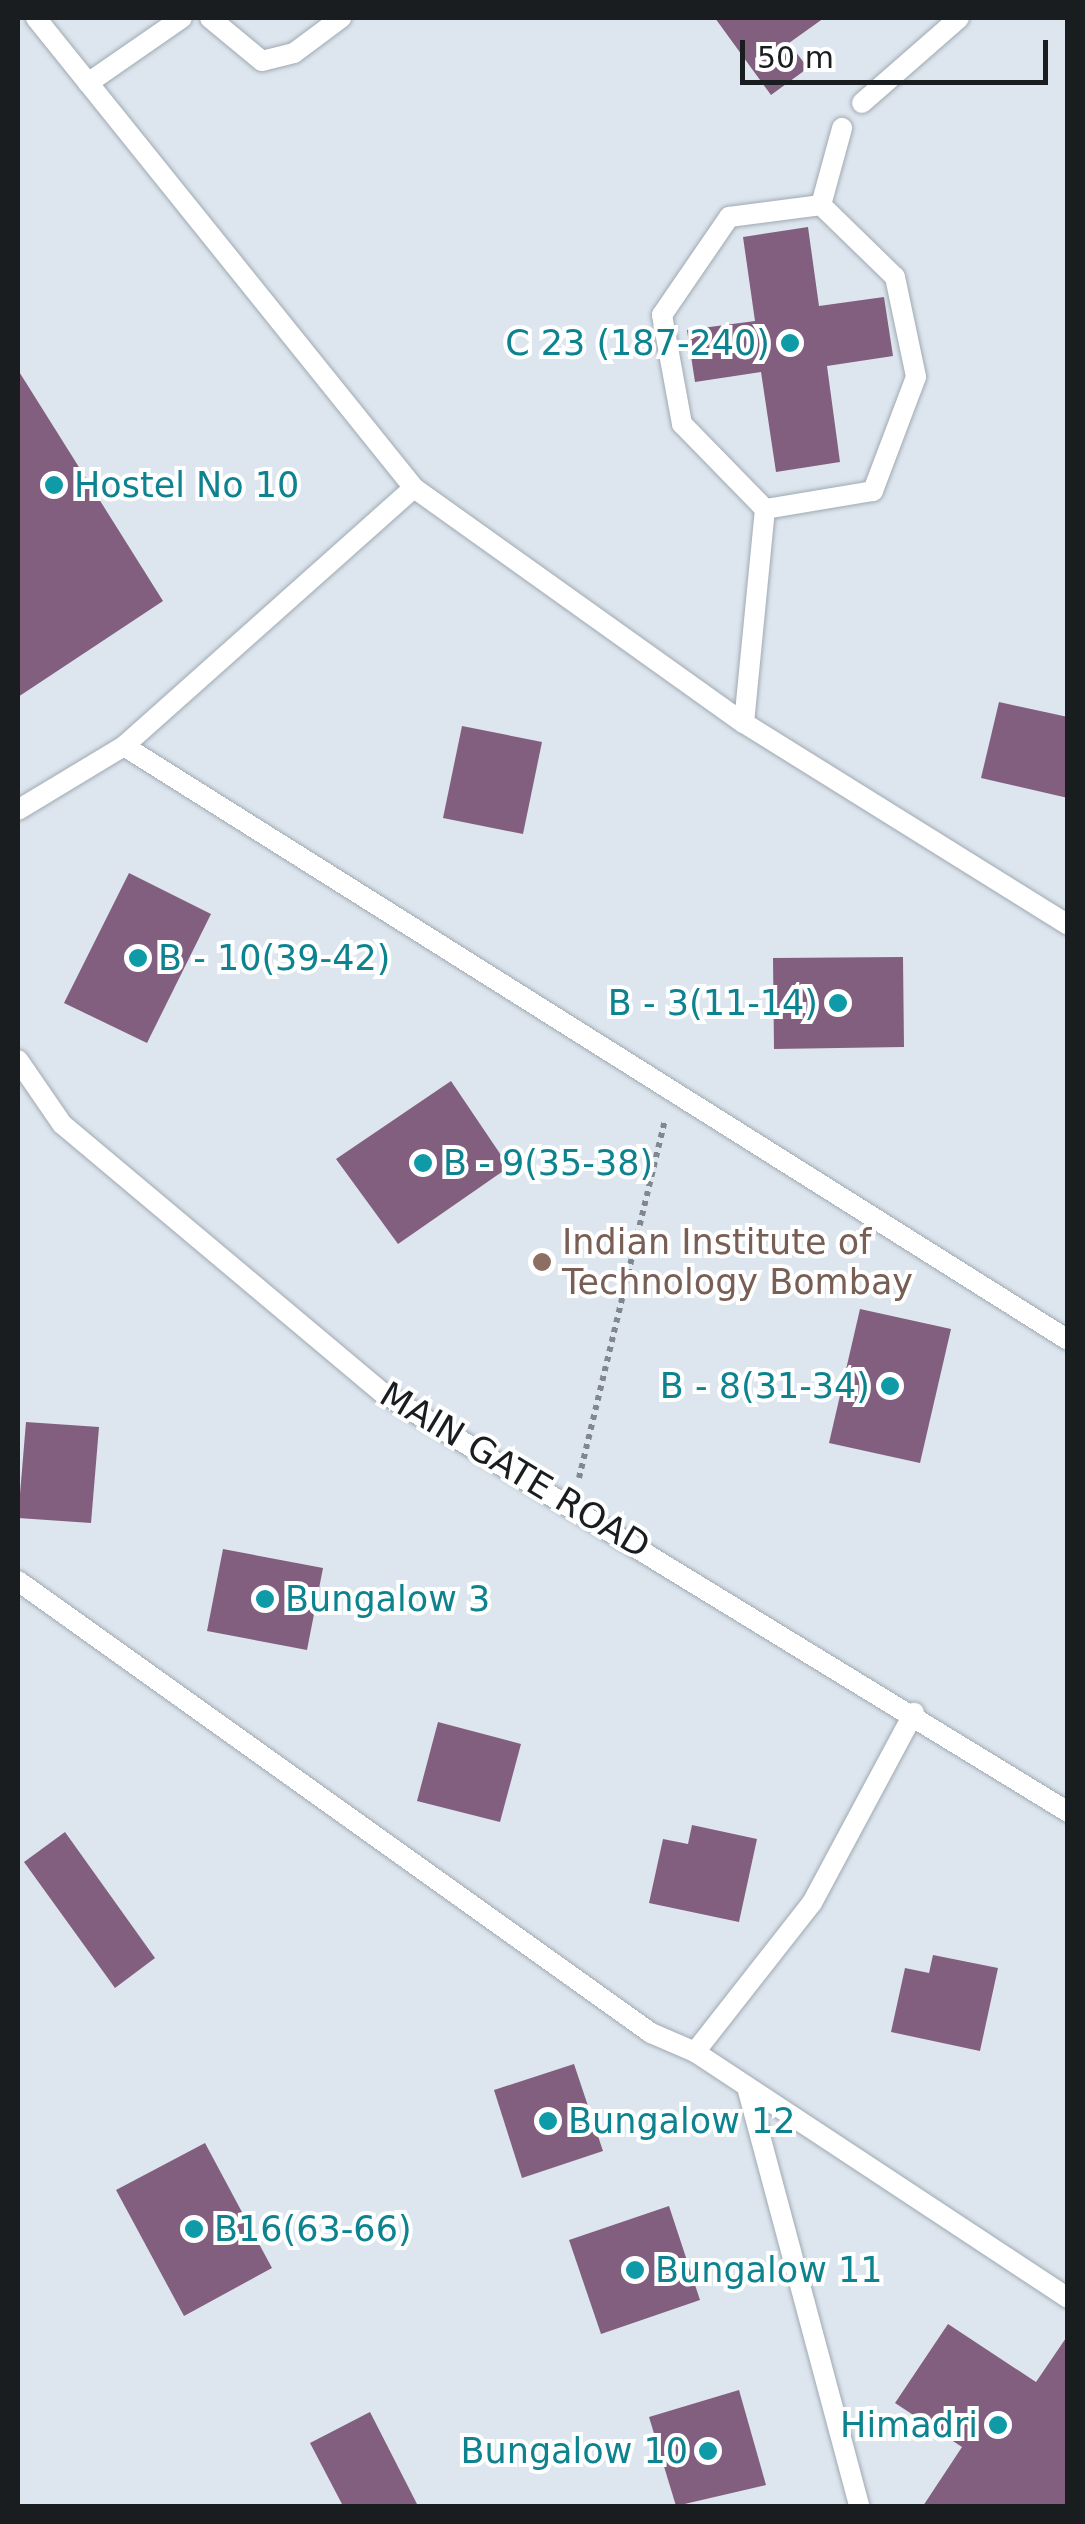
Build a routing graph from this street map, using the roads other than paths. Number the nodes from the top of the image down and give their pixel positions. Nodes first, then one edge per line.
1 (36, 18) edge
2 (182, 18) edge
3 (210, 18) edge
4 (341, 18) edge
5 (959, 18) edge
6 (88, 83) junction
7 (862, 103) dead end
8 (842, 128) dead end
9 (821, 205) junction
10 (414, 488) junction
11 (765, 508) junction
12 (744, 724) junction
13 (124, 746) junction
14 (18, 810) edge
15 (1068, 925) edge
16 (18, 1060) edge
17 (1068, 1340) edge
18 (18, 1580) edge
19 (914, 1713) junction
20 (1068, 1812) edge
21 (694, 2052) junction
22 (747, 2087) junction
23 (1068, 2298) edge
24 (859, 2506) edge

1 - 6 lane
2 - 6 lane
3 - 4 lane
5 - 7 lane
6 - 10 lane
8 - 9 lane
9 - 11 lane
9 - 11 lane
10 - 12 lane
10 - 13 lane
11 - 12 lane
12 - 15 lane
13 - 14 lane
13 - 17 lane
16 - 19 lane, MAIN GATE ROAD
18 - 21 lane
19 - 20 lane, MAIN GATE ROAD
19 - 21 lane
21 - 22 lane
22 - 23 lane
22 - 24 lane

